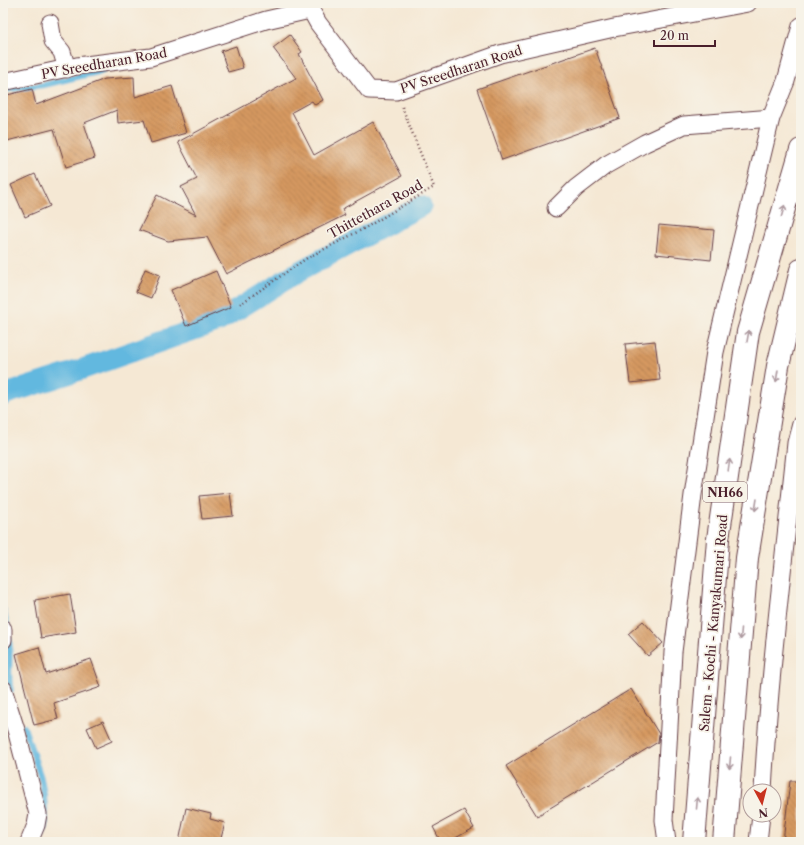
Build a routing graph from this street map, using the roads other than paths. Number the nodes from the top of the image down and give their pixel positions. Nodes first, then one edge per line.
1 (748, 3) edge
2 (308, 7) edge
3 (50, 23) dead end
4 (801, 26) edge
5 (67, 69) junction
6 (3, 82) edge
7 (771, 118) junction
8 (801, 150) edge
9 (556, 208) dead end
10 (801, 270) edge
11 (801, 424) edge
12 (3, 629) edge
13 (3, 640) edge
14 (3, 689) edge
15 (763, 783) edge
16 (760, 823) edge
17 (29, 842) edge
18 (667, 842) edge
19 (694, 842) edge
20 (724, 842) edge
21 (758, 842) edge

1 - 2 street, PV Sreedharan Road
2 - 5 street, PV Sreedharan Road
3 - 5 street
4 - 7 street
5 - 6 street, PV Sreedharan Road
7 - 9 street
7 - 18 street
19 -> 8 highway, Salem - Kochi - Kanyakumari Road / NH66
10 -> 20 highway, NH66
11 - 15 street
12 - 13 street
14 - 17 street
16 - 21 street

